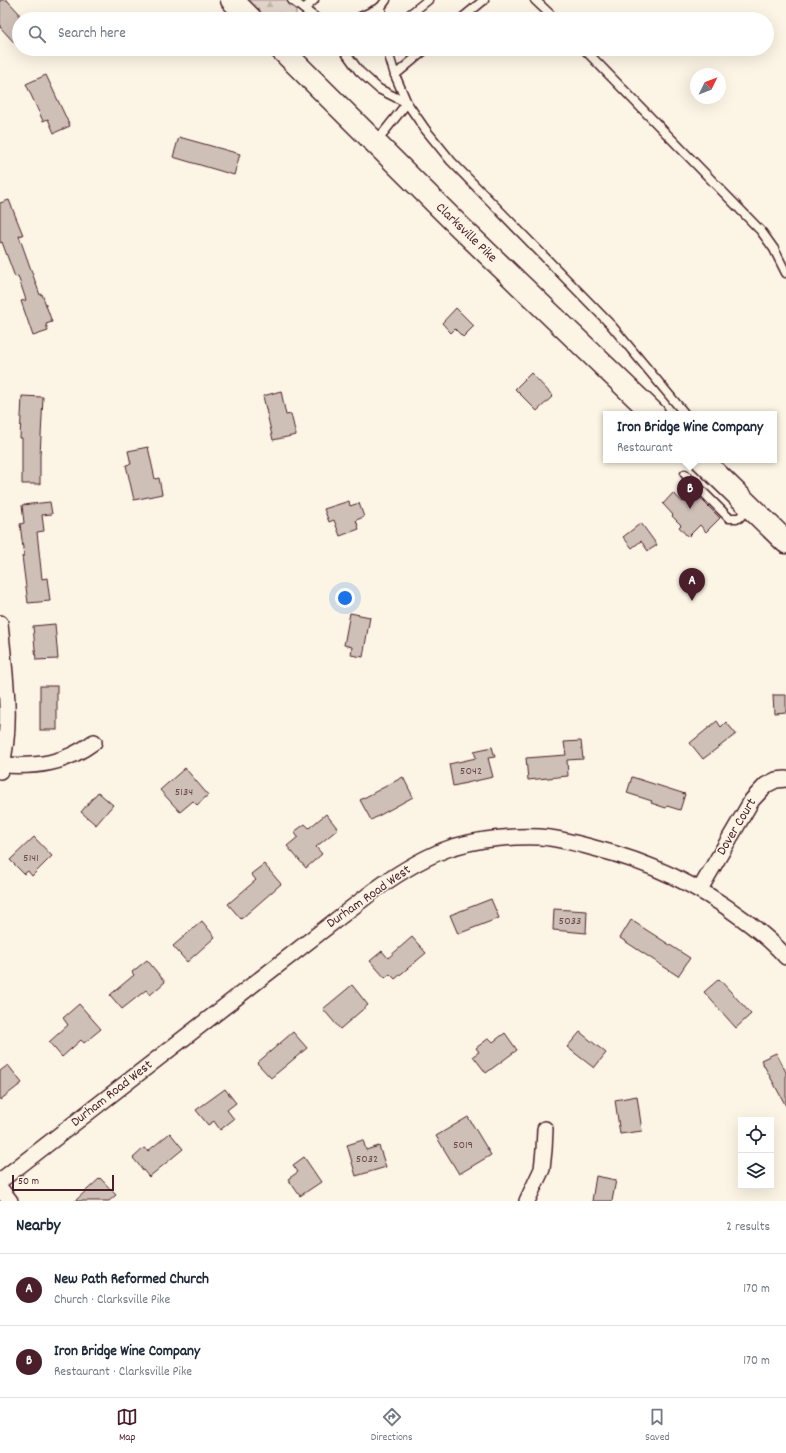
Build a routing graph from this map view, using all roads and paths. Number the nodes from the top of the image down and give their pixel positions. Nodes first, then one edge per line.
1 (232, 0) edge
2 (292, 0) edge
3 (314, 0) edge
4 (428, 0) edge
5 (484, 0) edge
6 (535, 0) edge
7 (383, 3) edge
8 (304, 9) junction
9 (245, 12) edge
10 (308, 12) edge
11 (368, 12) edge
12 (413, 12) edge
13 (469, 12) edge
14 (548, 12) edge
15 (289, 56) edge
16 (348, 56) edge
17 (389, 56) edge
18 (417, 56) edge
19 (591, 56) edge
20 (395, 74) junction
21 (407, 103) junction
22 (375, 143) junction
23 (786, 273) edge
24 (651, 411) edge
25 (683, 411) edge
26 (705, 463) edge
27 (684, 474) dead end
28 (750, 507) junction
29 (786, 542) edge
30 (0, 623) edge
31 (94, 742) dead end
32 (1, 768) edge
33 (786, 779) edge
34 (700, 889) junction
35 (786, 956) edge
36 (544, 1129) dead end
37 (0, 1181) edge
38 (0, 1188) edge
39 (10, 1201) edge
40 (527, 1201) edge

1 - 9 main road
2 - 8 lane
3 - 8 lane
4 - 12 lane
5 - 13 lane
6 - 14 lane
7 - 11 lane
8 - 10 lane
15 - 22 main road, Clarksville Pike
16 - 21 lane
17 - 20 lane
18 - 20 lane
19 - 23 lane
20 - 21 lane
21 - 22 lane
21 - 25 lane
22 - 24 main road, Clarksville Pike
26 - 28 main road
27 - 28 lane
28 - 29 main road
30 - 32 street
31 - 32 street
33 - 34 street, Dover Court
34 - 35 street, Durham Road West
34 - 37 street, Durham Road West
36 - 40 street
38 - 39 street

